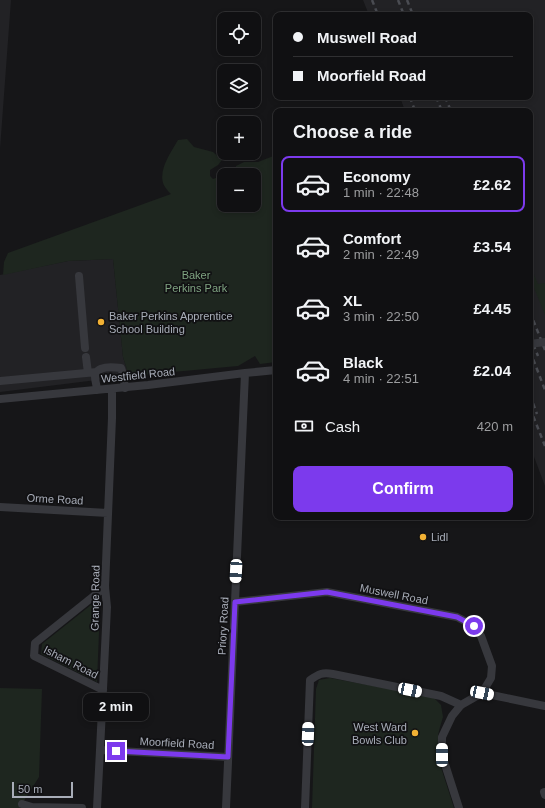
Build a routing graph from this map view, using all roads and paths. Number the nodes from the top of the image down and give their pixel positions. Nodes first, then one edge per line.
1 (79, 276) dead end
2 (545, 342) edge
3 (533, 344) edge
4 (85, 348) dead end
5 (86, 357) dead end
6 (273, 370) edge
7 (97, 372) junction
8 (88, 373) junction
9 (245, 373) junction
10 (0, 381) edge
11 (125, 388) junction
12 (112, 389) junction
13 (97, 390) junction
14 (1, 399) edge
15 (0, 507) edge
16 (108, 512) junction
17 (105, 587) junction
18 (235, 602) junction
19 (103, 690) junction
20 (482, 693) junction
21 (461, 705) junction
22 (545, 706) edge
23 (100, 750) junction
24 (228, 757) junction
25 (22, 804) dead end
26 (82, 808) edge
27 (97, 808) edge
28 (226, 808) edge
29 (305, 808) edge
30 (459, 808) edge

1 - 4 street
2 - 3 street, bridge
5 - 8 street
6 - 9 street, Westfield Road
7 - 8 street
7 - 11 street
7 - 13 street
8 - 10 street
9 - 11 street, Westfield Road
9 - 18 street, Priory Road
11 - 12 street, Westfield Road
12 - 13 street, Westfield Road
12 - 16 street, Grange Road
13 - 14 street, Westfield Road
15 - 16 street, Orme Road
16 - 17 street, Grange Road
17 - 19 street, Grange Road
17 - 19 street, Isham Road
18 - 20 street, Muswell Road
18 - 24 street, Priory Road
19 - 23 street, Grange Road
20 - 21 street
20 - 22 street
21 - 29 street
21 - 30 street
23 - 24 street, Moorfield Road
23 - 27 street, Grange Road
24 - 28 street, Priory Road
25 - 26 street

